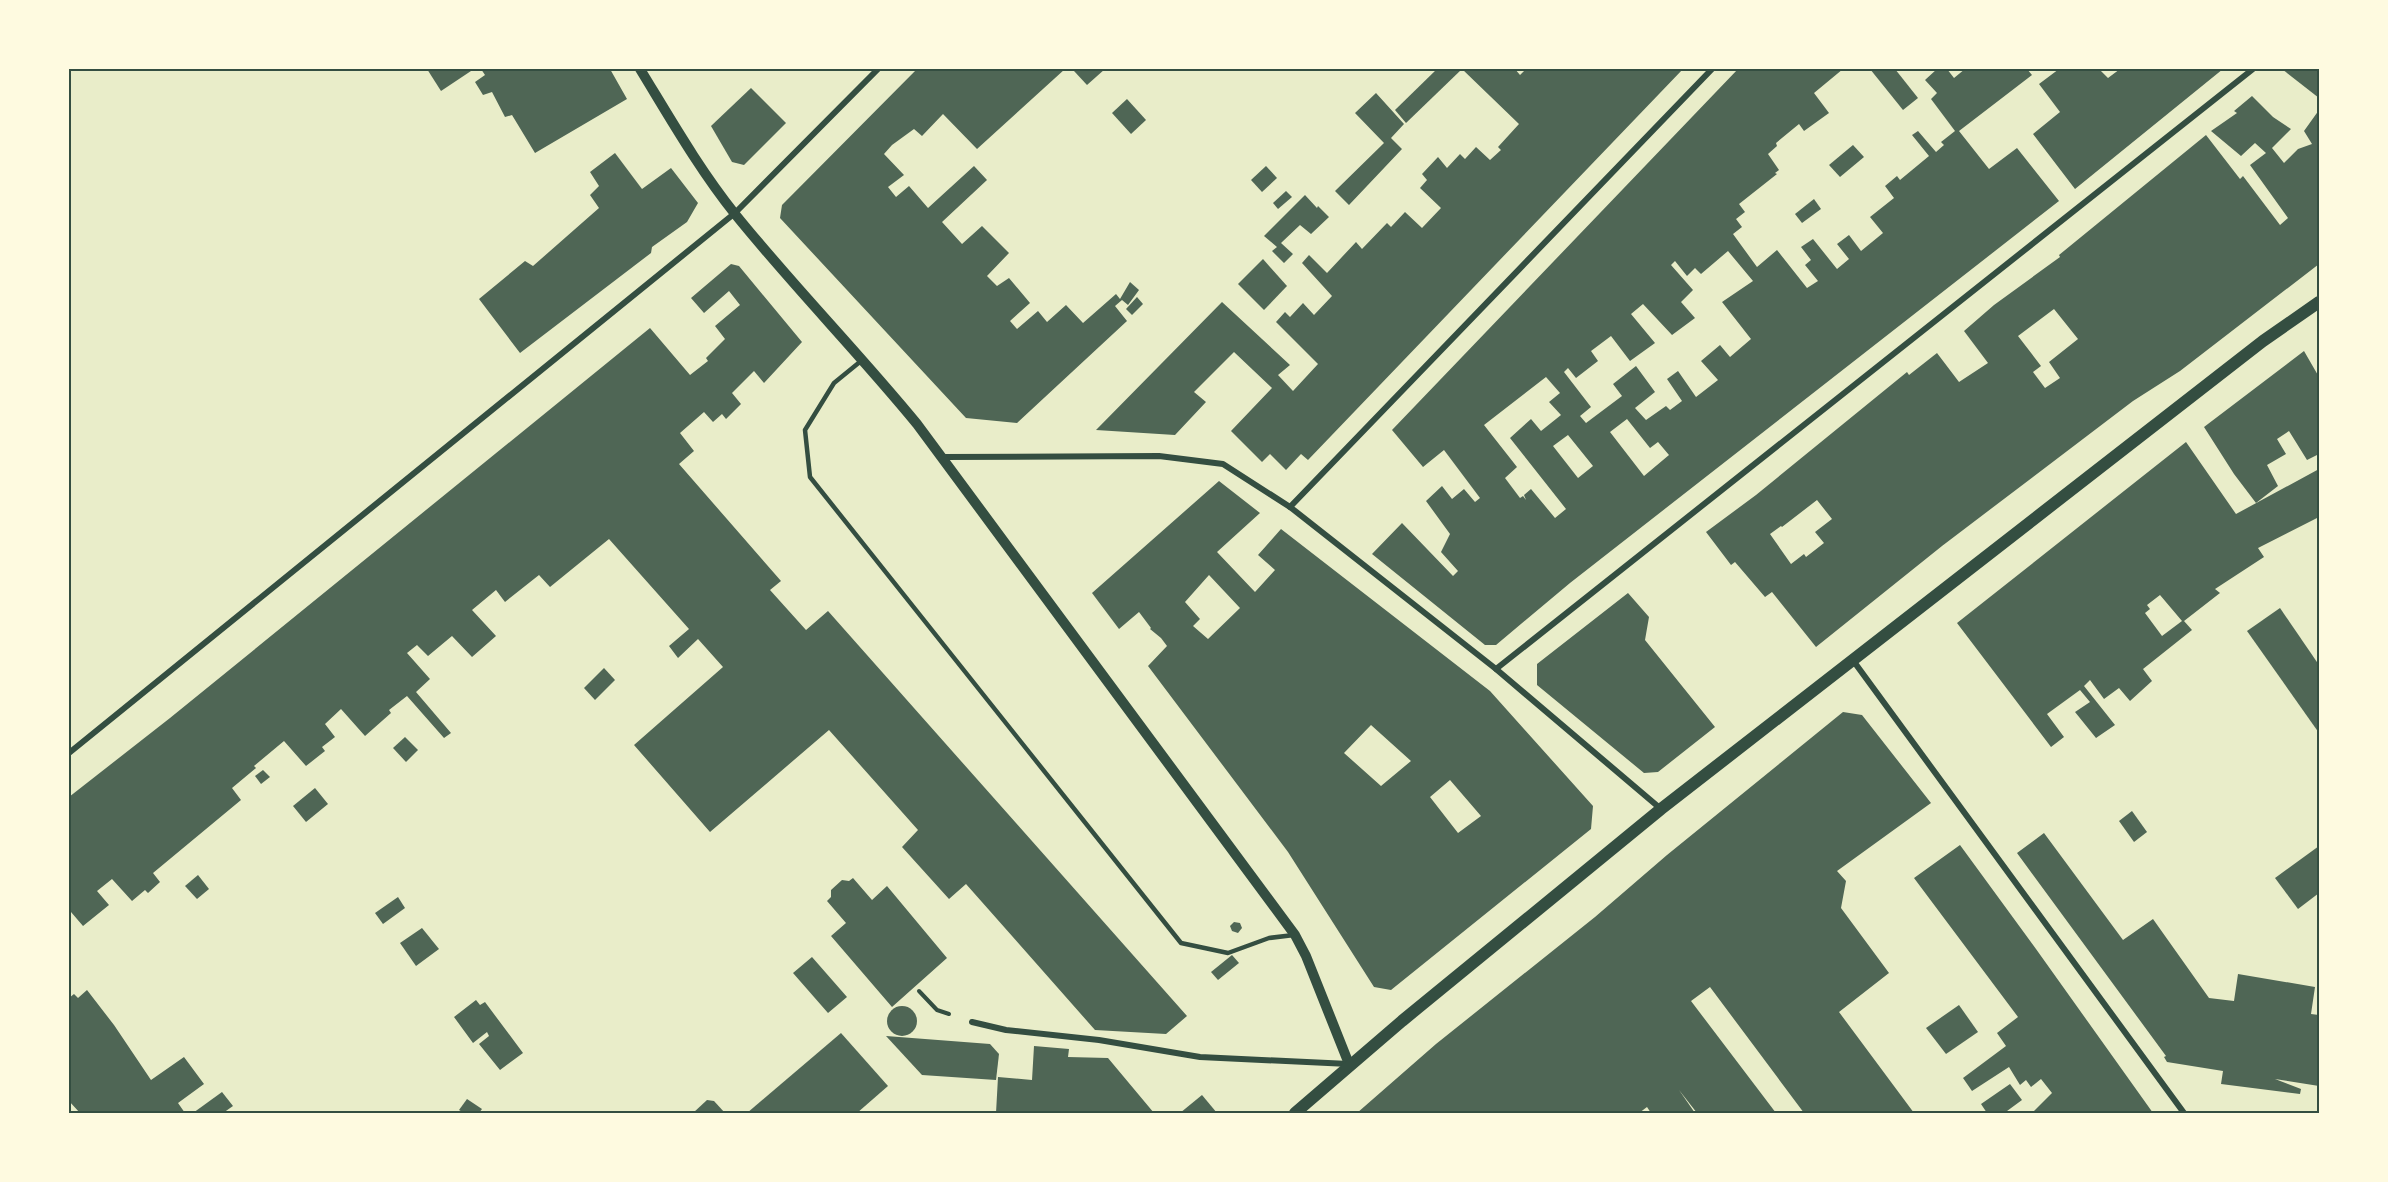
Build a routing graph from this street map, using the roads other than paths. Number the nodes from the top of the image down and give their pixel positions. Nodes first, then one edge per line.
1 (640, 69) edge
2 (878, 69) edge
3 (1712, 69) edge
4 (2253, 69) edge
5 (735, 213) junction
6 (2319, 302) edge
7 (863, 359) junction
8 (942, 457) junction
9 (1290, 507) junction
10 (1852, 659) junction
11 (1496, 669) junction
12 (69, 753) edge
13 (1661, 808) junction
14 (1295, 935) junction
15 (972, 1022) dead end
16 (1349, 1064) junction
17 (1295, 1113) edge
18 (2184, 1113) edge

1 - 5 street
2 - 5 street
3 - 9 street
4 - 11 street
5 - 7 street
5 - 12 street
6 - 10 main road
7 - 8 street
7 - 14 lane
8 - 9 street
8 - 14 street
9 - 11 street
10 - 13 main road
10 - 18 street
11 - 13 street
13 - 16 main road
14 - 16 street
15 - 16 street
16 - 17 main road

